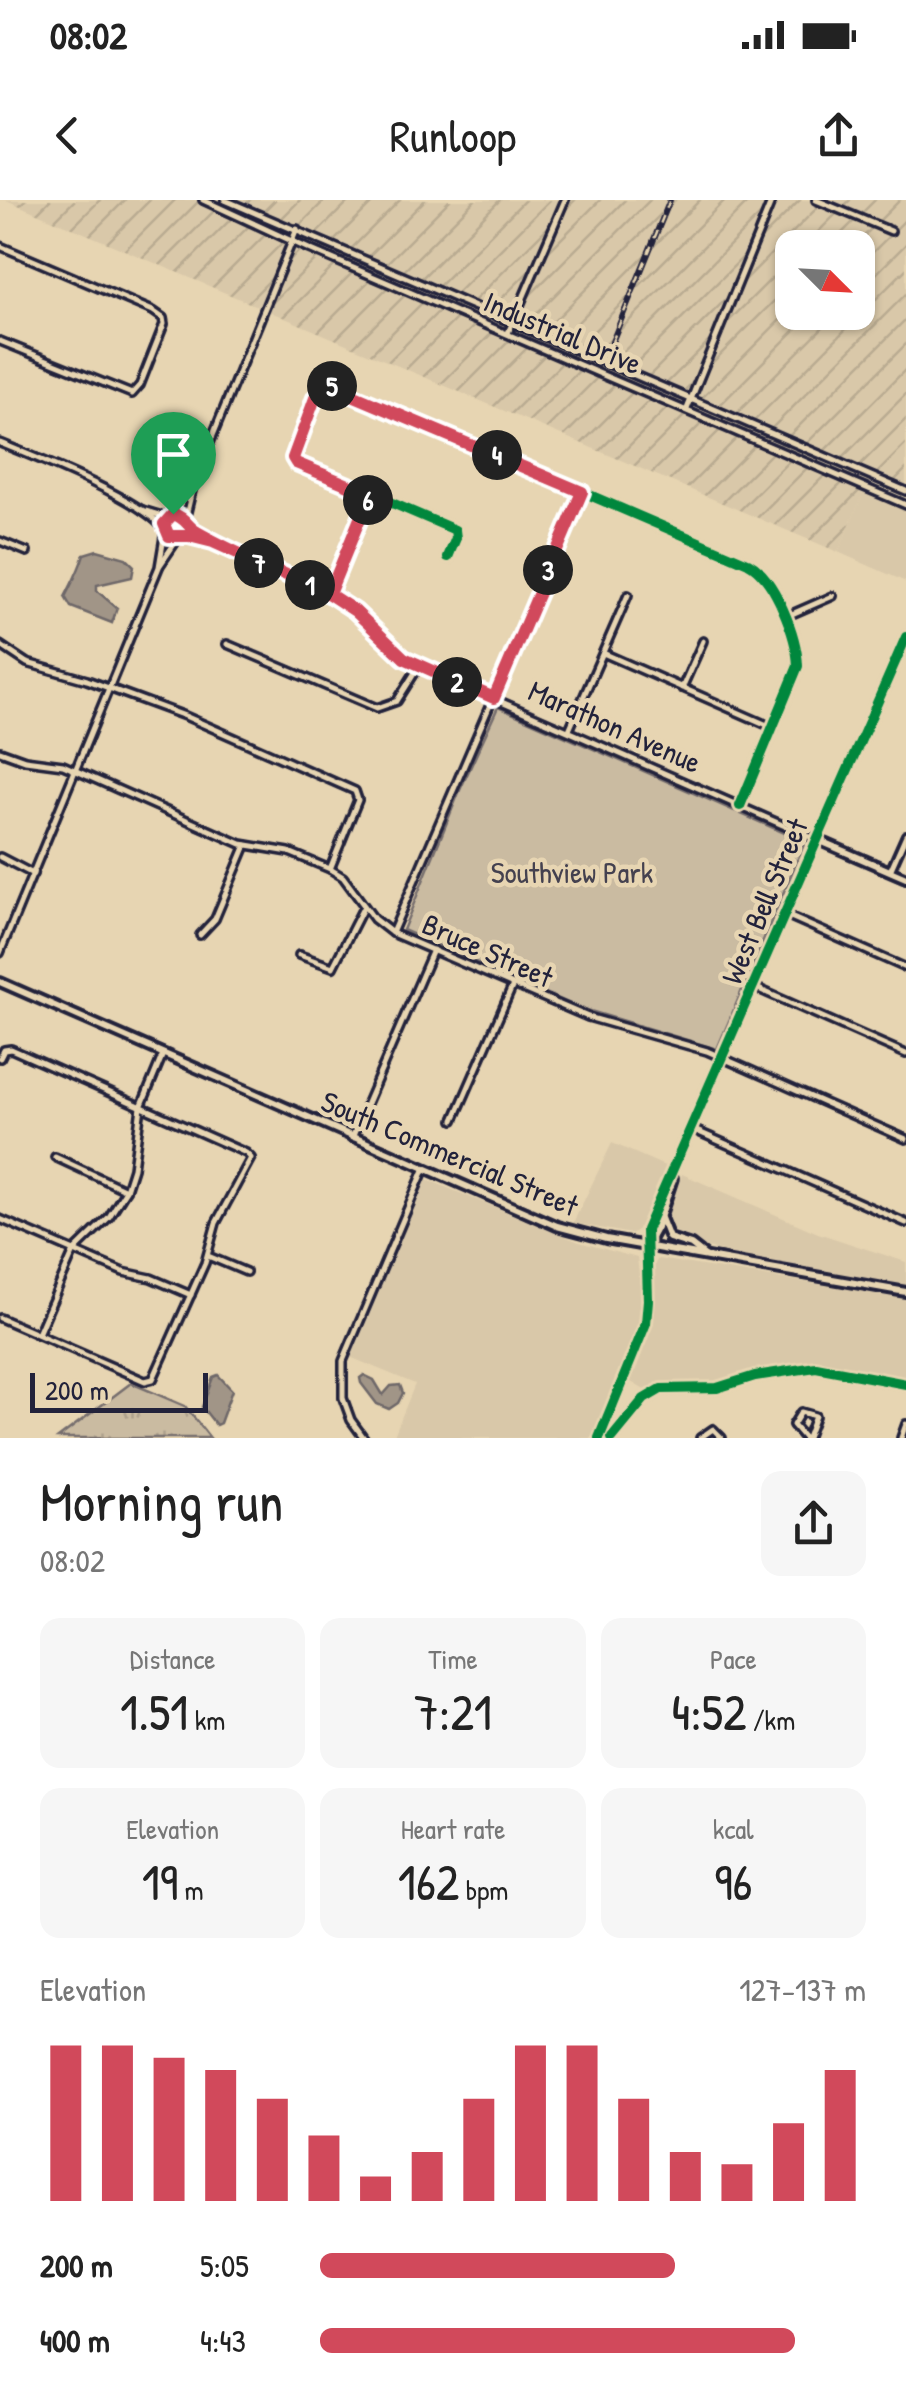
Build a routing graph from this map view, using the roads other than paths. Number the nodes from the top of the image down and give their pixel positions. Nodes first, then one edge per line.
1 (202, 200) edge
2 (225, 200) edge
3 (565, 200) edge
4 (772, 200) edge
5 (816, 200) edge
6 (297, 229) junction
7 (891, 231) dead end
8 (292, 241) junction
9 (0, 246) edge
10 (512, 322) junction
11 (508, 333) junction
12 (0, 341) edge
13 (691, 397) junction
14 (686, 409) junction
15 (0, 442) edge
16 (194, 482) junction
17 (906, 490) edge
18 (582, 492) junction
19 (370, 494) junction
20 (906, 504) edge
21 (140, 509) junction
22 (172, 515) junction
23 (185, 521) junction
24 (165, 530) junction
25 (180, 536) junction
26 (0, 541) edge
27 (213, 542) junction
28 (27, 552) dead end
29 (448, 558) dead end
30 (158, 567) junction
31 (329, 594) junction
32 (628, 595) dead end
33 (833, 596) dead end
34 (784, 617) junction
35 (906, 636) edge
36 (703, 641) dead end
37 (227, 644) dead end
38 (0, 646) edge
39 (603, 654) junction
40 (419, 666) junction
41 (109, 688) junction
42 (682, 688) junction
43 (494, 698) junction
44 (774, 728) junction
45 (569, 730) junction
46 (0, 751) edge
47 (75, 770) junction
48 (740, 806) junction
49 (906, 835) edge
50 (818, 840) junction
51 (246, 845) junction
52 (0, 857) edge
53 (330, 869) junction
54 (890, 872) junction
55 (32, 874) junction
56 (906, 878) edge
57 (364, 906) junction
58 (786, 915) junction
59 (392, 932) junction
60 (200, 935) dead end
61 (433, 950) junction
62 (0, 953) edge
63 (299, 955) dead end
64 (906, 968) edge
65 (0, 982) edge
66 (513, 985) junction
67 (754, 987) junction
68 (163, 1054) junction
69 (906, 1054) edge
70 (0, 1058) edge
71 (724, 1058) junction
72 (141, 1107) junction
73 (454, 1120) dead end
74 (692, 1130) junction
75 (352, 1138) junction
76 (906, 1139) edge
77 (54, 1157) dead end
78 (424, 1170) junction
79 (674, 1170) junction
80 (126, 1190) junction
81 (660, 1217) junction
82 (0, 1219) edge
83 (906, 1223) edge
84 (646, 1246) junction
85 (74, 1252) junction
86 (208, 1256) junction
87 (706, 1256) junction
88 (246, 1272) dead end
89 (906, 1292) edge
90 (191, 1295) junction
91 (0, 1318) edge
92 (38, 1334) junction
93 (906, 1424) edge
94 (364, 1438) edge
95 (599, 1438) edge
96 (700, 1438) edge
97 (722, 1438) edge
98 (806, 1438) edge
99 (901, 1438) edge

1 - 8 street, Industrial Drive
2 - 6 street, Industrial Drive
3 - 10 street
4 - 13 street
5 - 7 street
6 - 8 street
6 - 10 street, Industrial Drive
8 - 11 street, Industrial Drive
8 - 16 street
9 - 12 street
10 - 11 street
10 - 13 street, Industrial Drive
11 - 14 street, Industrial Drive
13 - 14 street
13 - 17 street, Industrial Drive
14 - 20 street, Industrial Drive
15 - 21 street
16 - 22 street
16 - 23 street
18 - 19 street
18 - 34 street
18 - 43 street
19 - 29 street
19 - 31 street
21 - 22 street
21 - 24 street
22 - 23 street
22 - 24 street
23 - 25 street
23 - 27 street, Marathon Avenue
24 - 25 street
24 - 30 street
25 - 27 street, Marathon Avenue
25 - 30 street
26 - 28 street
27 - 31 street, Marathon Avenue
30 - 41 street
31 - 40 street, Marathon Avenue
32 - 39 street
33 - 34 street
34 - 44 street
35 - 50 main road, West Bell Street
36 - 42 street
37 - 40 street
38 - 41 street
39 - 42 street
39 - 45 street
40 - 43 street, Marathon Avenue
41 - 47 street
41 - 53 street
42 - 44 street
43 - 45 street, Marathon Avenue
43 - 59 street
44 - 48 street
45 - 48 street, Marathon Avenue
46 - 47 street, Bruce Street
47 - 51 street, Bruce Street
47 - 55 street
48 - 50 street, Marathon Avenue
49 - 54 street
50 - 54 main road, Marathon Avenue
50 - 58 main road, West Bell Street
51 - 53 street, Bruce Street
51 - 60 street
52 - 55 street
53 - 57 street, Bruce Street
54 - 56 main road, Marathon Avenue
55 - 62 street
57 - 59 street, Bruce Street
57 - 63 street
58 - 64 street
58 - 67 main road, West Bell Street
59 - 61 street, Bruce Street
61 - 66 street, Bruce Street
61 - 75 street
65 - 68 main road, South Commercial Street
66 - 71 street, Bruce Street
66 - 73 street
67 - 69 street
67 - 71 main road, West Bell Street
68 - 72 street
68 - 75 main road, South Commercial Street
70 - 72 street
71 - 74 main road, West Bell Street
71 - 76 street, Bruce Street
72 - 80 street
72 - 86 street
74 - 79 main road, West Bell Street
74 - 83 street
75 - 78 main road, South Commercial Street
77 - 80 street
78 - 84 main road, South Commercial Street
78 - 94 street
79 - 81 main road, West Bell Street
79 - 84 main road, West Bell Street
80 - 85 street
81 - 84 main road, West Bell Street
81 - 87 main road
82 - 85 street
84 - 87 main road, South Commercial Street
84 - 95 main road
85 - 90 street
85 - 92 street
86 - 88 street
86 - 90 street
87 - 89 main road, South Commercial Street
90 - 92 street
91 - 92 street
93 - 99 street
96 - 97 street
98 - 98 street

